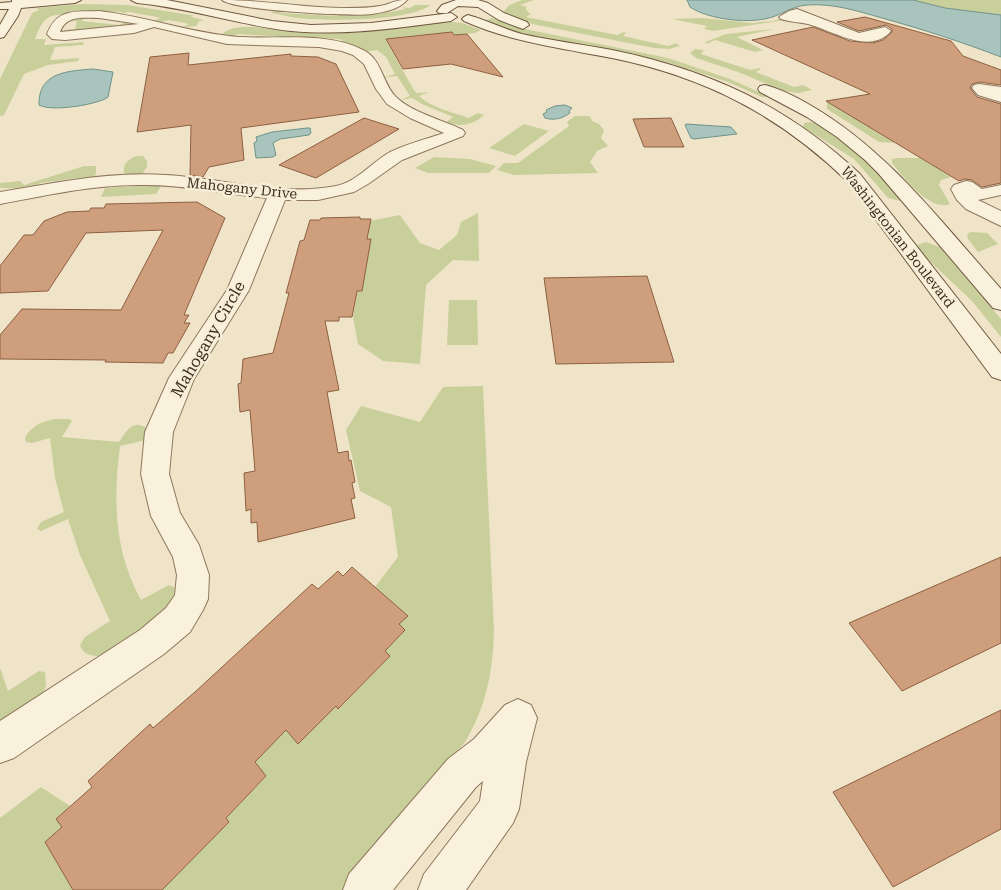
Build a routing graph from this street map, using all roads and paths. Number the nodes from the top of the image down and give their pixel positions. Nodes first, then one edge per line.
1 (75, 0) edge
2 (137, 0) edge
3 (228, 0) edge
4 (401, 0) edge
5 (17, 2) edge
6 (471, 2) edge
7 (260, 4) junction
8 (0, 6) edge
9 (276, 6) junction
10 (447, 8) edge
11 (492, 10) junction
12 (793, 14) joint
13 (239, 18) junction
14 (468, 19) junction
15 (153, 24) junction
16 (193, 33) junction
17 (0, 34) edge
18 (209, 36) junction
19 (729, 74) dead end
20 (755, 85) dead end
21 (1001, 92) edge
22 (785, 98) junction
23 (1001, 98) edge
24 (759, 105) junction
25 (1001, 190) edge
26 (278, 193) junction
27 (1001, 197) edge
28 (0, 198) edge
29 (1001, 215) edge
30 (884, 217) junction
31 (926, 217) junction
32 (1001, 220) edge
33 (1001, 304) edge
34 (1001, 371) edge
35 (0, 744) edge
36 (364, 890) edge
37 (440, 890) edge

1 - 5 street
2 - 13 street
3 - 7 street
4 - 9 street
5 - 8 street
5 - 17 street
6 - 10 street
6 - 11 street
7 - 9 street
7 - 13 street
9 - 13 street
10 - 13 street
10 - 14 street
11 - 14 street
11 - 19 street
12 - 12 street
13 - 16 street
13 - 18 street
14 - 24 street, Washingtonian Boulevard
15 - 15 street, Mahogany Drive
15 - 16 street, Mahogany Drive
16 - 18 street, Mahogany Drive
18 - 26 street, Mahogany Drive
20 - 22 street, Washingtonian Boulevard
21 - 23 street
22 - 24 street
22 - 31 street, Washingtonian Boulevard
24 - 30 street, Washingtonian Boulevard
25 - 27 street
26 - 28 street, Mahogany Drive
26 - 35 street, Mahogany Circle
29 - 32 street
30 - 31 street
30 - 34 street, Washingtonian Boulevard
31 - 33 street, Washingtonian Boulevard
36 - 37 street

